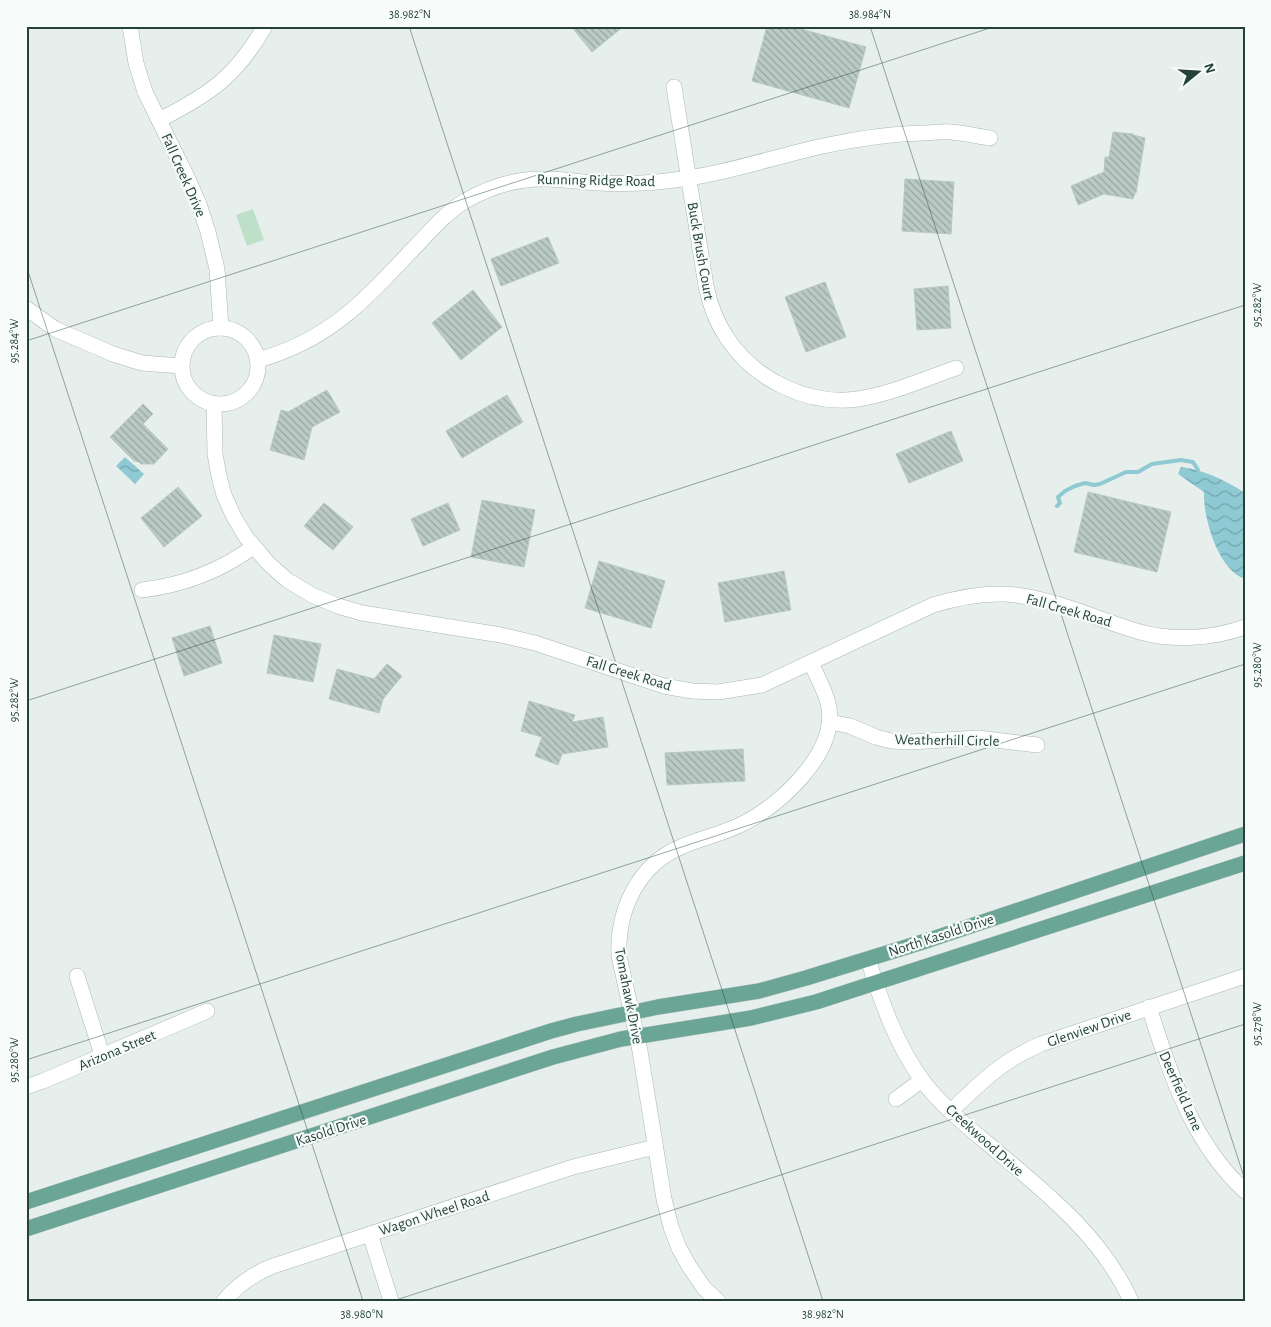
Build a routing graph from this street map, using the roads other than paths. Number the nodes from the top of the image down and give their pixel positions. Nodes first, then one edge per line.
1 (130, 26) edge
2 (264, 26) edge
3 (674, 87) dead end
4 (159, 120) junction
5 (990, 138) dead end
6 (688, 178) junction
7 (26, 308) edge
8 (221, 328) junction
9 (258, 360) junction
10 (181, 366) junction
11 (956, 368) dead end
12 (214, 404) junction
13 (253, 547) junction
14 (142, 590) dead end
15 (1245, 627) edge
16 (811, 663) junction
17 (830, 722) junction
18 (1036, 744) dead end
19 (1245, 834) edge
20 (1245, 863) edge
21 (868, 959) junction
22 (77, 976) dead end
23 (1245, 976) edge
24 (876, 984) junction
25 (1149, 1007) junction
26 (207, 1011) dead end
27 (631, 1013) junction
28 (637, 1036) junction
29 (102, 1056) junction
30 (922, 1080) junction
31 (26, 1087) edge
32 (896, 1099) dead end
33 (951, 1111) junction
34 (655, 1147) junction
35 (1245, 1191) edge
36 (26, 1202) edge
37 (26, 1229) edge
38 (370, 1234) junction
39 (224, 1301) edge
40 (391, 1301) edge
41 (718, 1301) edge
42 (1131, 1301) edge

1 - 4 street, Fall Creek Drive
2 - 4 street
3 - 6 street, Buck Brush Court
4 - 8 street, Fall Creek Drive
5 - 6 street, Running Ridge Road
6 - 9 street, Running Ridge Road
6 - 11 street, Buck Brush Court
7 - 10 street
8 - 9 street
8 - 10 street
9 - 12 street
10 - 12 street
12 - 13 street, Fall Creek Road
13 - 14 street
13 - 16 street, Fall Creek Road
15 - 16 street, Fall Creek Road
16 - 17 street, Tomahawk Drive
17 - 18 street, Weatherhill Circle
17 - 27 street, Tomahawk Drive
19 - 21 main road, North Kasold Drive
20 - 24 main road, North Kasold Drive
21 - 24 street, Creekwood Drive
21 - 27 main road, North Kasold Drive
22 - 29 street
23 - 25 street, Glenview Drive
24 - 28 main road, North Kasold Drive
24 - 30 street, Creekwood Drive
25 - 33 street, Glenview Drive
25 - 35 street, Deerfield Lane
26 - 29 street, Arizona Street
27 - 28 street, Tomahawk Drive
27 - 36 main road, Kasold Drive
28 - 34 street, Tomahawk Drive
28 - 37 main road, Kasold Drive
29 - 31 street, Arizona Street
30 - 32 street
30 - 33 street, Creekwood Drive
33 - 42 street, Creekwood Drive
34 - 38 street, Wagon Wheel Road
34 - 41 street, Tomahawk Drive
38 - 39 street, Wagon Wheel Road
38 - 40 street

